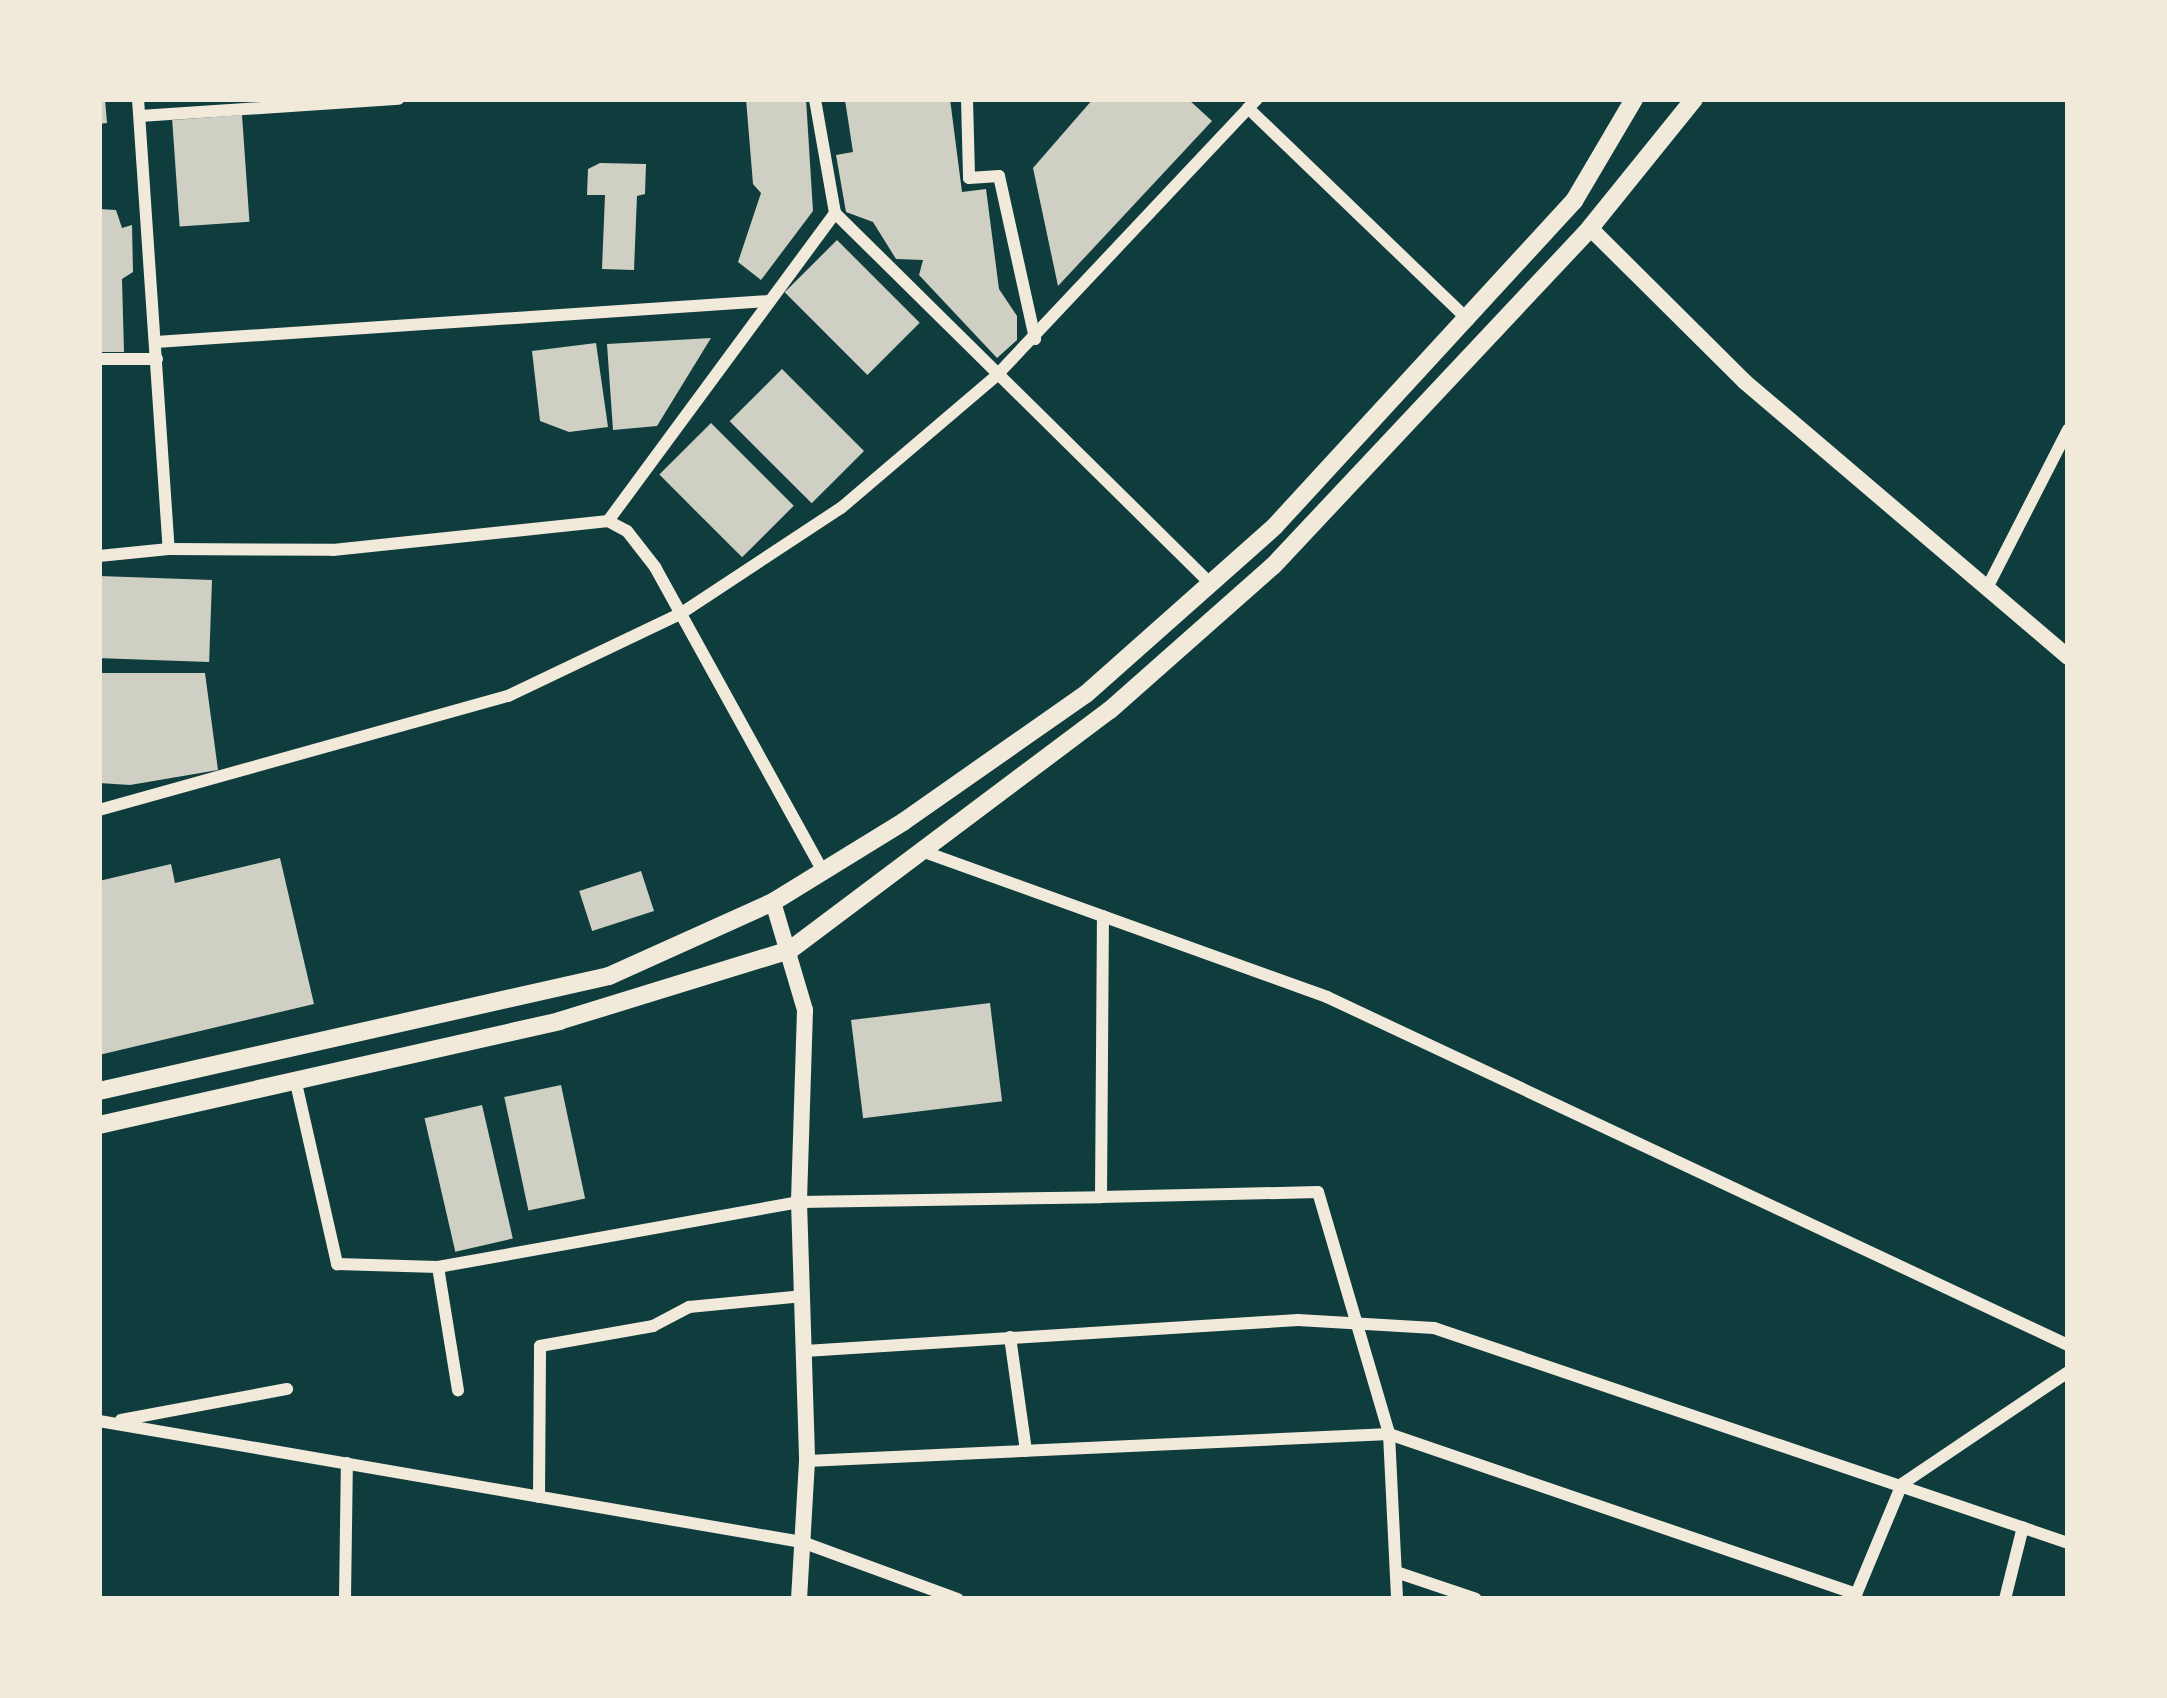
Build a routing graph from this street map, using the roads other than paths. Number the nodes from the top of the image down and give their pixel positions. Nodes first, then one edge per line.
1 (138, 99) edge
2 (398, 99) edge
3 (815, 99) edge
4 (967, 99) edge
5 (1634, 99) edge
6 (1694, 99) edge
7 (1252, 104) edge
8 (140, 116) junction
9 (835, 213) junction
10 (1590, 228) junction
11 (769, 301) junction
12 (1468, 320) junction
13 (1035, 339) junction
14 (156, 343) junction
15 (157, 358) junction
16 (99, 359) edge
17 (996, 376) junction
18 (2068, 430) edge
19 (608, 521) junction
20 (169, 549) junction
21 (99, 556) edge
22 (1210, 583) junction
23 (1988, 588) junction
24 (680, 614) junction
25 (2068, 657) edge
26 (99, 810) edge
27 (918, 850) junction
28 (823, 871) junction
29 (773, 902) junction
30 (1103, 916) junction
31 (790, 950) junction
32 (296, 1083) junction
33 (99, 1091) edge
34 (99, 1125) edge
35 (1101, 1197) junction
36 (799, 1202) junction
37 (439, 1267) junction
38 (803, 1296) junction
39 (1355, 1323) junction
40 (1010, 1337) junction
41 (2068, 1346) edge
42 (805, 1351) junction
43 (2068, 1372) edge
44 (286, 1389) dead end
45 (458, 1390) dead end
46 (104, 1422) edge
47 (1389, 1434) junction
48 (1025, 1451) junction
49 (807, 1461) junction
50 (347, 1462) junction
51 (1902, 1484) junction
52 (539, 1497) junction
53 (2023, 1527) junction
54 (802, 1542) junction
55 (2068, 1543) edge
56 (1396, 1571) junction
57 (1855, 1596) edge
58 (345, 1599) edge
59 (800, 1599) edge
60 (958, 1599) edge
61 (1397, 1599) edge
62 (1476, 1599) edge
63 (2005, 1599) edge

1 - 8 street
2 - 8 street
3 - 9 street
4 - 13 street
5 - 12 main road
6 - 10 main road
7 - 12 street
7 - 13 street
8 - 14 street
9 - 11 street
9 - 17 street
10 - 23 street
10 - 27 main road
11 - 14 street
11 - 19 street
12 - 22 main road
13 - 17 street
14 - 15 street
15 - 16 street
15 - 20 street
17 - 22 street
17 - 24 street
18 - 23 street
19 - 20 street
19 - 24 street
20 - 21 street
22 - 28 main road
23 - 25 street
24 - 26 street
24 - 28 street
27 - 30 street
27 - 31 main road
28 - 29 main road
29 - 31 street
29 - 33 main road
30 - 35 street
30 - 41 street
31 - 32 main road
31 - 36 street
32 - 34 main road
32 - 37 street
35 - 36 street
35 - 39 street
36 - 37 street
36 - 38 street
37 - 45 street
38 - 42 street
38 - 52 street
39 - 40 street
39 - 47 street
39 - 51 street
40 - 42 street
40 - 48 street
42 - 49 street
43 - 51 street
44 - 46 street
46 - 50 street
47 - 48 street
47 - 56 street
47 - 57 street
48 - 49 street
49 - 54 street
50 - 52 street
50 - 58 street
51 - 53 street
51 - 57 street
52 - 54 street
53 - 55 street
53 - 63 street
54 - 59 street
54 - 60 street
56 - 61 street
56 - 62 street

